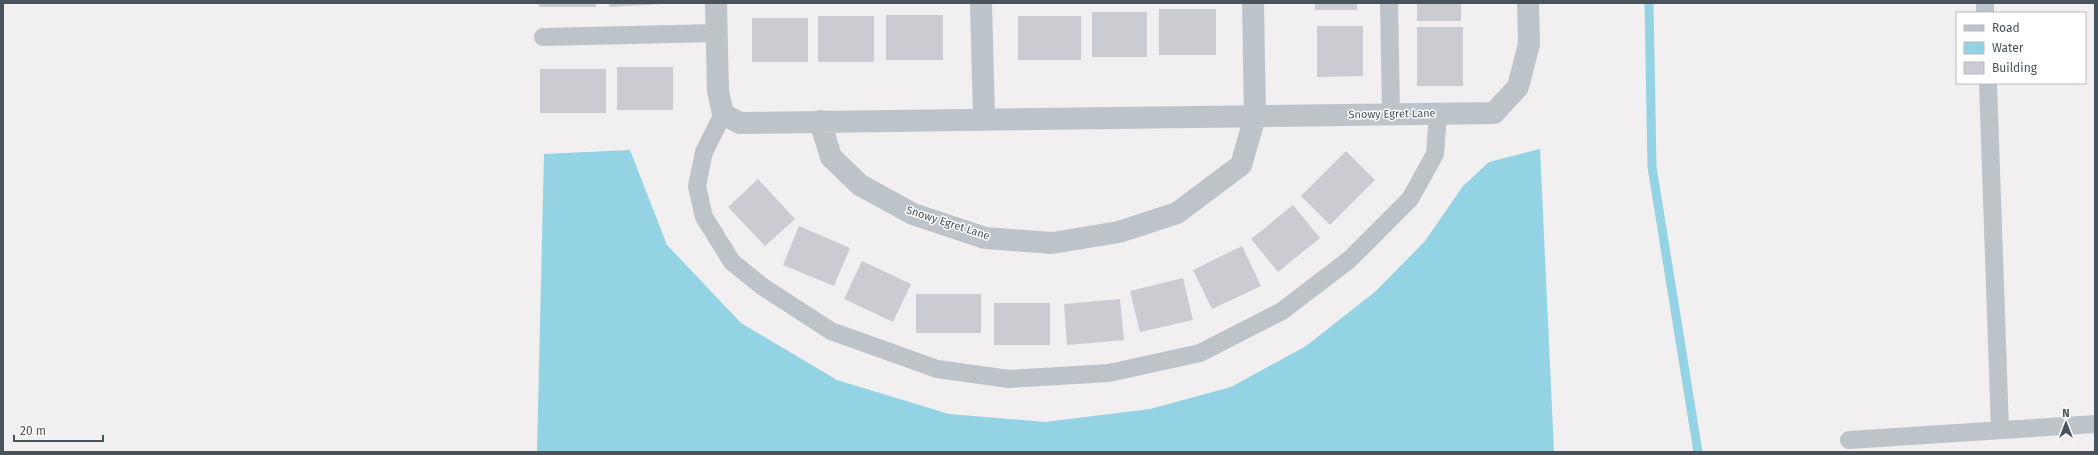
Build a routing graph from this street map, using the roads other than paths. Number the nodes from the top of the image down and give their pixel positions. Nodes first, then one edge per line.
1 (716, 3) edge
2 (981, 3) edge
3 (1253, 3) edge
4 (1389, 3) edge
5 (1528, 3) edge
6 (717, 33) junction
7 (543, 37) dead end
8 (1988, 84) edge
9 (723, 114) junction
10 (1391, 114) junction
11 (1438, 114) junction
12 (1255, 117) junction
13 (984, 118) junction
14 (820, 120) junction
15 (2095, 424) edge
16 (2000, 430) junction
17 (1849, 440) dead end

1 - 6 street
2 - 13 street
3 - 12 street
4 - 10 lane
5 - 11 street, Snowy Egret Lane
6 - 7 lane
6 - 9 street
8 - 16 lane
9 - 11 lane
9 - 14 street, Snowy Egret Lane
10 - 11 street, Snowy Egret Lane
10 - 12 street, Snowy Egret Lane
12 - 13 street, Snowy Egret Lane
12 - 14 street, Snowy Egret Lane
13 - 14 street, Snowy Egret Lane
15 - 16 lane
16 - 17 lane

